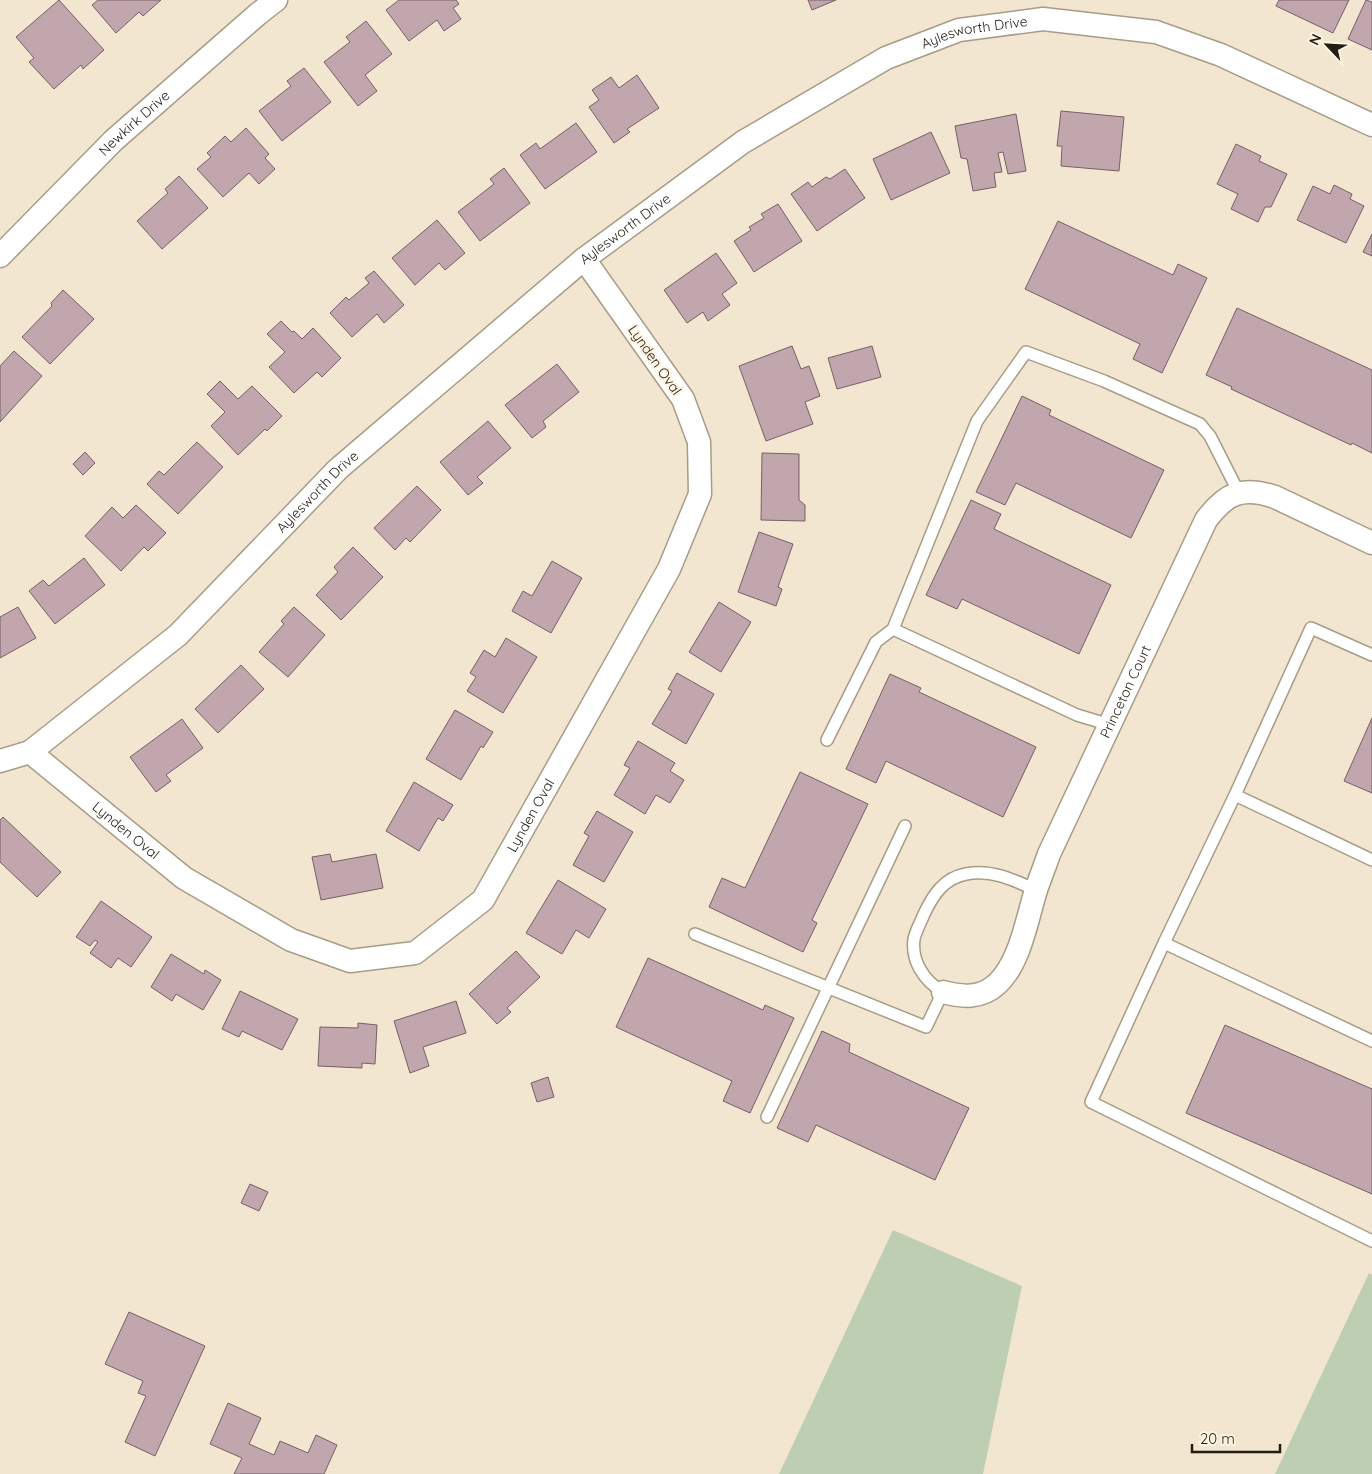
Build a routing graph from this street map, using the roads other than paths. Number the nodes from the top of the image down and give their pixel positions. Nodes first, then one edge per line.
1 (276, 0) edge
2 (1372, 125) edge
3 (0, 256) edge
4 (584, 259) junction
5 (1239, 493) junction
6 (1372, 543) edge
7 (893, 629) junction
8 (1372, 656) edge
9 (1110, 725) junction
10 (827, 740) dead end
11 (30, 752) junction
12 (0, 761) edge
13 (1235, 796) junction
14 (905, 826) dead end
15 (1372, 860) edge
16 (1036, 890) junction
17 (695, 934) dead end
18 (1164, 943) junction
19 (829, 988) junction
20 (944, 992) junction
21 (1372, 1041) edge
22 (767, 1117) dead end
23 (1372, 1241) edge

1 - 3 street, Newkirk Drive
2 - 4 street, Aylesworth Drive
4 - 11 street, Aylesworth Drive
4 - 11 street, Lynden Oval
5 - 6 street
5 - 7 lane
5 - 9 street, Princeton Court
7 - 9 lane
7 - 10 lane
8 - 13 lane
9 - 16 street, Princeton Court
11 - 12 street, Aylesworth Drive
13 - 15 lane
13 - 18 lane
14 - 19 lane
16 - 20 street, Princeton Court
16 - 20 lane
17 - 19 lane
18 - 21 lane
18 - 23 lane
19 - 20 lane
19 - 22 lane

